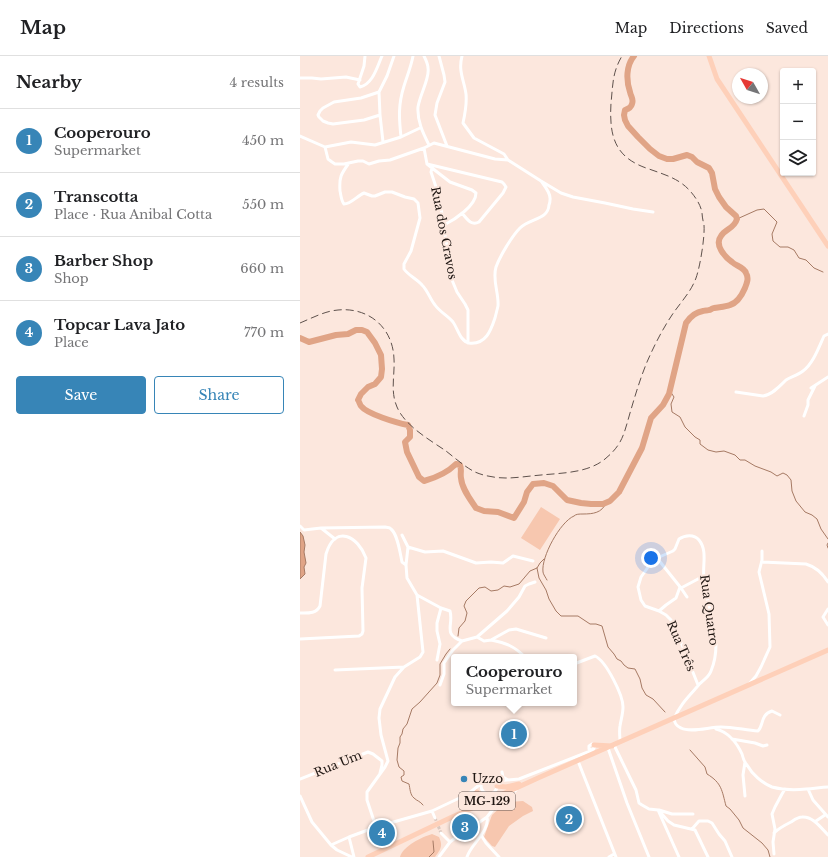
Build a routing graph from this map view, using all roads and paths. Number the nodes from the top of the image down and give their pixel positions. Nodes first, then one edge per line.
1 (365, 56) edge
2 (382, 56) edge
3 (394, 56) edge
4 (413, 56) edge
5 (424, 56) edge
6 (439, 56) edge
7 (462, 56) edge
8 (709, 56) edge
9 (300, 78) edge
10 (360, 80) junction
11 (379, 92) junction
12 (380, 115) junction
13 (420, 128) junction
14 (300, 136) edge
15 (401, 136) junction
16 (383, 142) junction
17 (429, 145) junction
18 (446, 146) junction
19 (325, 147) junction
20 (424, 148) junction
21 (508, 160) junction
22 (349, 163) junction
23 (427, 164) junction
24 (432, 168) junction
25 (541, 181) junction
26 (653, 212) dead end
27 (462, 213) junction
28 (444, 225) junction
29 (828, 246) edge
30 (828, 334) edge
31 (468, 343) junction
32 (828, 376) edge
33 (736, 392) dead end
34 (804, 416) dead end
35 (300, 526) edge
36 (321, 528) junction
37 (402, 535) dead end
38 (335, 539) junction
39 (408, 548) junction
40 (762, 551) dead end
41 (657, 558) junction
42 (533, 561) dead end
43 (762, 562) junction
44 (406, 565) junction
45 (703, 577) junction
46 (535, 582) dead end
47 (828, 582) edge
48 (681, 588) junction
49 (417, 595) junction
50 (687, 597) dead end
51 (441, 608) junction
52 (828, 609) edge
53 (659, 611) junction
54 (300, 613) edge
55 (828, 625) edge
56 (477, 637) junction
57 (546, 638) dead end
58 (300, 639) edge
59 (491, 640) junction
60 (462, 641) junction
61 (828, 651) edge
62 (522, 654) edge
63 (437, 660) dead end
64 (577, 663) edge
65 (404, 667) junction
66 (336, 670) dead end
67 (440, 685) dead end
68 (698, 685) junction
69 (746, 687) junction
70 (780, 715) dead end
71 (674, 719) junction
72 (712, 728) junction
73 (732, 739) junction
74 (620, 743) junction
75 (767, 745) dead end
76 (611, 746) junction
77 (592, 748) joint
78 (578, 761) junction
79 (745, 762) junction
80 (502, 772) dead end
81 (379, 776) junction
82 (538, 778) junction
83 (300, 779) edge
84 (508, 780) junction
85 (483, 782) junction
86 (497, 784) junction
87 (510, 786) junction
88 (518, 787) junction
89 (828, 788) edge
90 (785, 789) junction
91 (808, 790) junction
92 (483, 791) junction
93 (477, 792) junction
94 (468, 794) junction
95 (300, 796) edge
96 (745, 796) dead end
97 (495, 798) junction
98 (475, 802) junction
99 (658, 810) junction
100 (432, 811) junction
101 (693, 814) dead end
102 (826, 816) edge
103 (487, 817) junction
104 (435, 818) tunnel mouth
105 (450, 818) junction
106 (816, 821) junction
107 (376, 827) junction
108 (692, 829) junction
109 (774, 833) junction
110 (441, 834) tunnel mouth
111 (480, 835) junction
112 (828, 835) edge
113 (349, 837) junction
114 (450, 842) junction
115 (331, 845) junction
116 (774, 854) dead end
117 (615, 855) edge
118 (353, 857) edge
119 (368, 857) edge
120 (439, 857) edge
121 (467, 857) edge
122 (499, 857) edge
123 (608, 857) edge
124 (649, 857) edge
125 (679, 857) edge
126 (708, 857) edge
127 (732, 857) edge

1 - 10 street
2 - 10 street
3 - 11 street
4 - 15 street
5 - 13 street
6 - 18 street
7 - 21 street
8 - 29 main road
9 - 10 street
11 - 12 street
11 - 12 street
12 - 16 street
13 - 15 street
13 - 17 street
14 - 19 street
15 - 16 street
16 - 19 street
17 - 18 street
17 - 20 street
18 - 21 street
19 - 22 street
20 - 22 street
20 - 23 street
21 - 25 street
22 - 31 street, Rua dos Cravos
23 - 24 street
23 - 27 street
24 - 27 street
24 - 28 street, Rua dos Cravos
25 - 26 street
25 - 31 street
27 - 28 street
28 - 31 street, Rua dos Cravos
30 - 33 street
32 - 34 street
35 - 36 street
36 - 38 street
36 - 44 street
37 - 39 street
38 - 54 street
38 - 58 street
39 - 42 street
39 - 44 street
40 - 43 street
41 - 45 street, Rua Quatro
41 - 48 street
41 - 53 street, Rua Três
43 - 47 street
43 - 69 street
44 - 49 street
45 - 48 street
45 - 68 street, Rua Quatro
46 - 56 street
48 - 50 street
48 - 53 street
49 - 51 street
49 - 65 street
51 - 60 street
51 - 63 street
52 - 55 street
53 - 68 street, Rua Três
56 - 59 street
56 - 60 street
57 - 59 street
59 - 62 street
60 - 67 street
61 - 69 main road, MG-129
64 - 74 street
65 - 66 street
65 - 81 street
68 - 71 street, Rua Quatro
69 - 71 main road, MG-129
70 - 72 street
71 - 72 street
71 - 74 main road, MG-129
72 - 73 street
73 - 75 street
73 - 79 street
74 - 76 main road, MG-129
76 - 77 main road
76 - 78 main road, MG-129
76 - 99 street
76 - 124 street
77 - 84 street
78 - 82 main road, MG-129
78 - 117 street
79 - 90 street
79 - 96 street
80 - 84 street
81 - 83 street, Rua Um
81 - 107 street
82 - 87 main road
82 - 88 main road, MG-129
84 - 86 street
84 - 86 street
85 - 86 street
85 - 92 street
85 - 94 street
86 - 87 main road
86 - 92 street
87 - 97 main road
88 - 97 main road, MG-129
88 - 103 street
89 - 91 street
90 - 91 street
90 - 109 street
91 - 102 street
92 - 93 street
93 - 94 street
93 - 98 main road
94 - 98 street
94 - 100 street
95 - 115 street
97 - 105 main road, MG-129
98 - 105 main road
99 - 101 street
99 - 108 street
99 - 125 street
100 - 104 street
100 - 107 street
102 - 106 street
103 - 111 street
103 - 114 street
105 - 119 main road, MG-129
106 - 109 street
106 - 112 street
107 - 113 street
108 - 126 street
108 - 127 street
109 - 116 street
110 - 114 street
111 - 121 street
111 - 122 street
113 - 115 street
113 - 118 street
114 - 120 street
115 - 118 street
117 - 123 street

